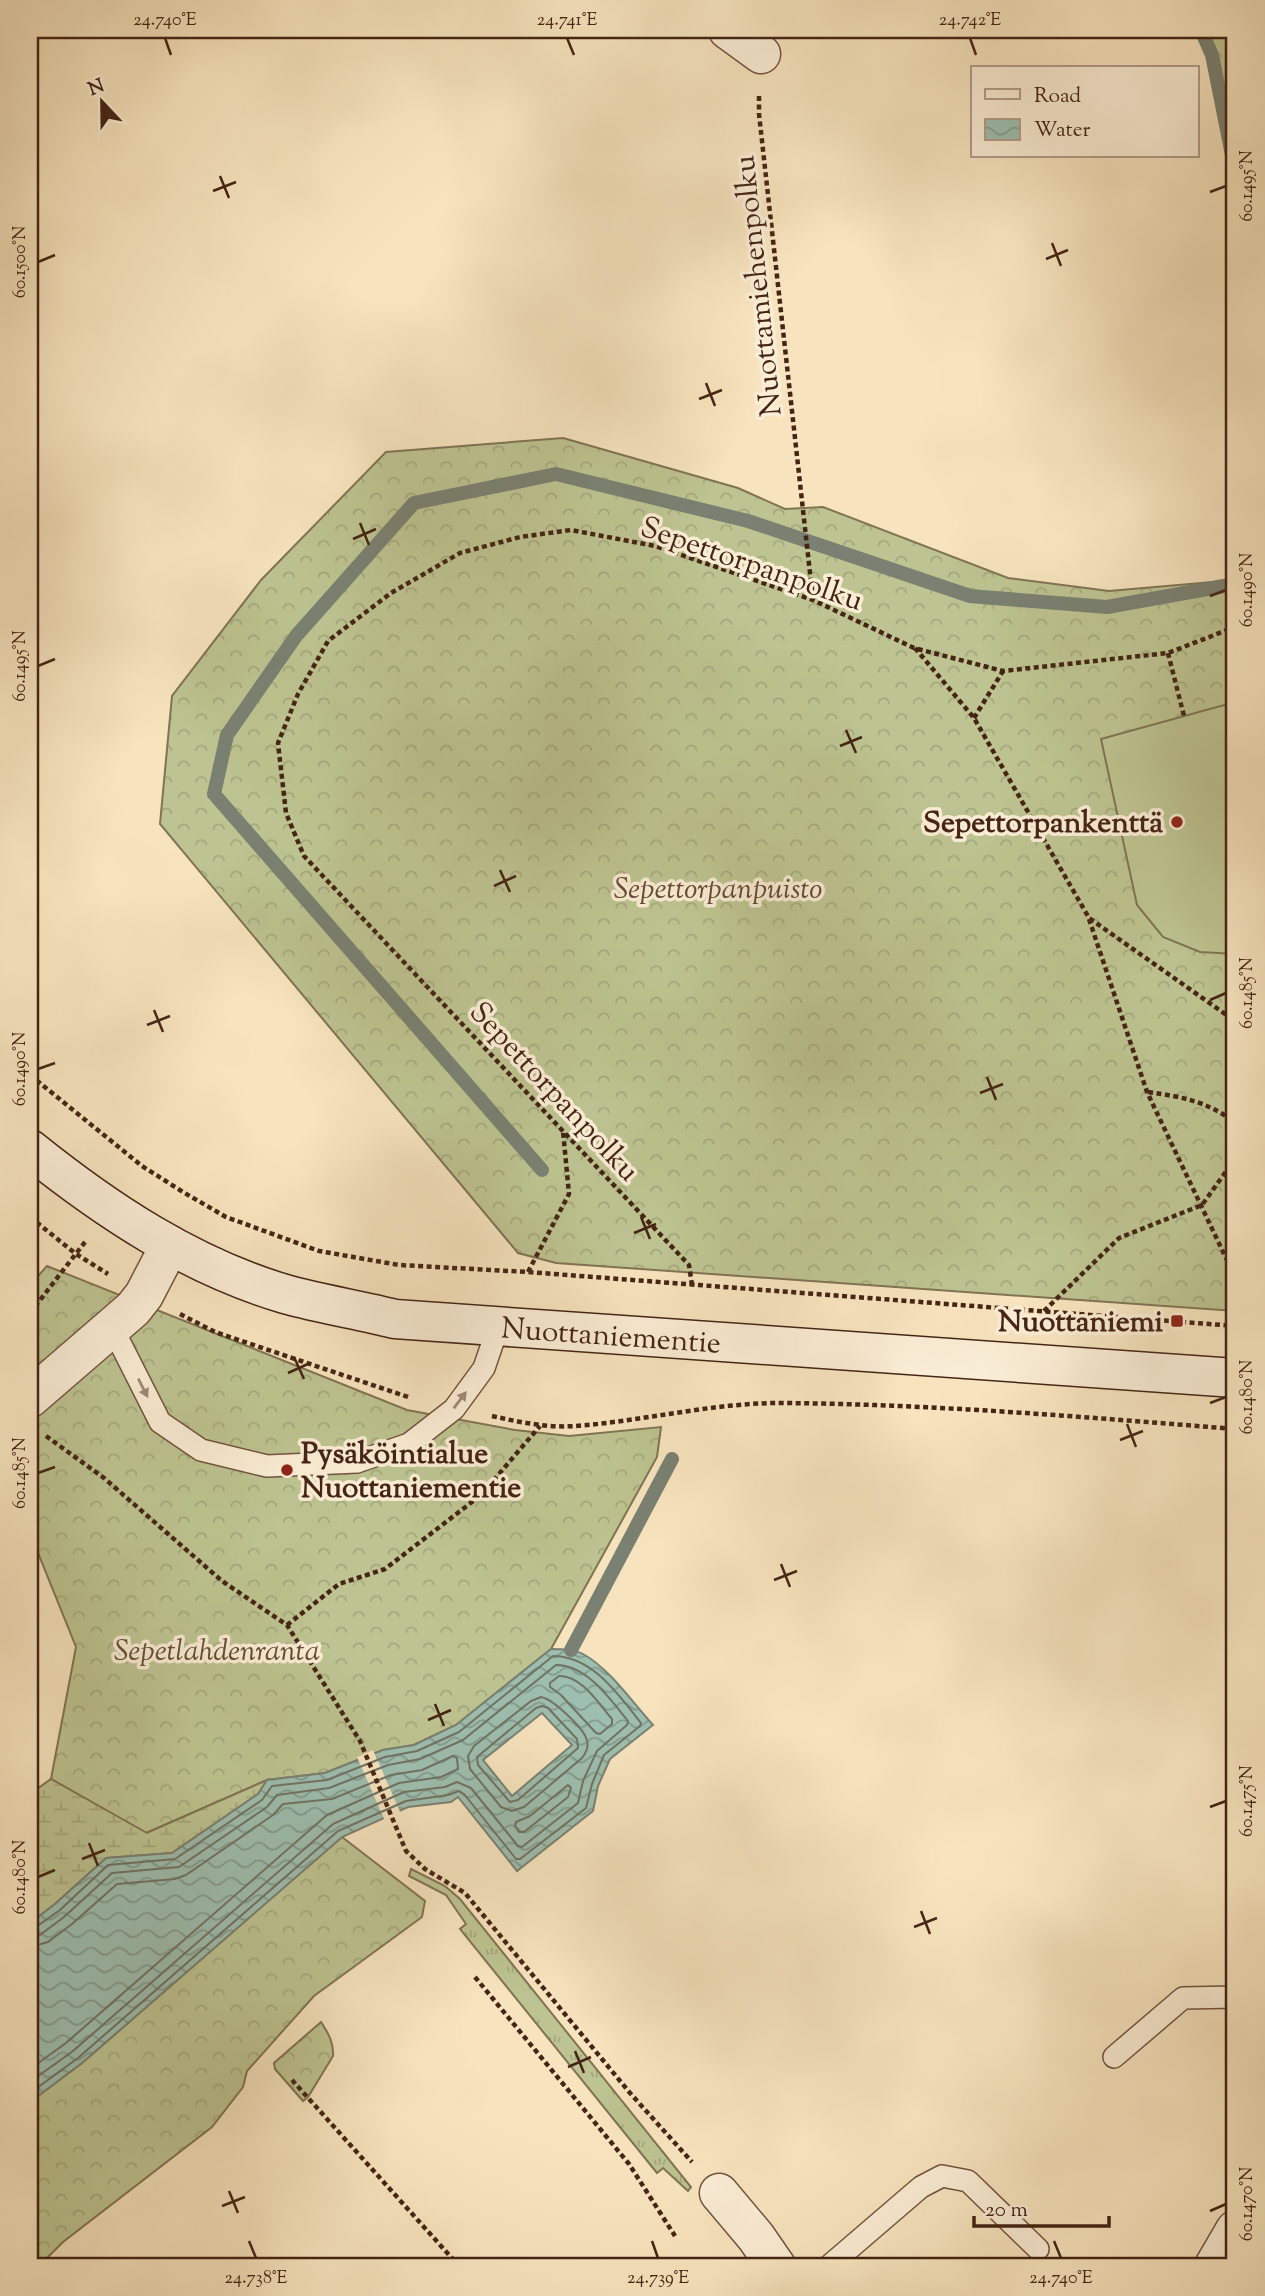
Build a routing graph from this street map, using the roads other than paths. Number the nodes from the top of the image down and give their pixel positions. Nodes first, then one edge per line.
1 (728, 30) edge
2 (761, 54) road end
3 (30, 1149) edge
4 (170, 1245) junction
5 (112, 1327) junction
6 (498, 1327) junction
7 (1235, 1378) edge
8 (35, 1416) edge
9 (1235, 1997) edge
10 (1114, 2057) dead end
11 (719, 2193) road end
12 (1235, 2230) edge
13 (1038, 2249) dead end
14 (776, 2266) edge
15 (829, 2266) edge
16 (1214, 2266) edge

1 - 2 main road
3 - 4 main road, Nuottaniementie
4 - 5 main road
4 - 6 main road, Nuottaniementie
5 -> 6 lane
5 - 8 main road
6 - 7 main road, Nuottaniementie
9 - 10 lane
11 - 14 main road
12 - 16 main road
13 - 15 lane

